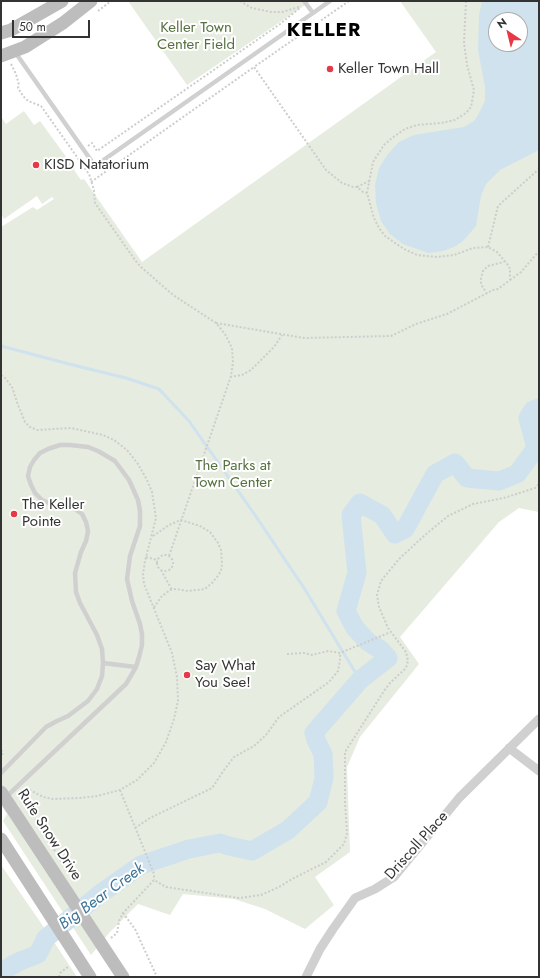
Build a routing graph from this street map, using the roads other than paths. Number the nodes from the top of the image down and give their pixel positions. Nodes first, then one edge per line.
1 (62, 1) edge
2 (91, 1) edge
3 (330, 1) edge
4 (305, 2) edge
5 (312, 13) junction
6 (1, 33) edge
7 (14, 51) junction
8 (6, 60) edge
9 (103, 663) junction
10 (136, 667) junction
11 (539, 719) edge
12 (510, 748) junction
13 (1, 772) edge
14 (539, 772) edge
15 (2, 797) edge
16 (1, 839) edge
17 (89, 976) edge
18 (123, 977) edge
19 (306, 977) edge

1 - 6 main road
2 - 7 main road
3 - 5 lane
4 - 5 lane
5 - 7 lane
7 - 8 main road
9 - 10 lane
9 - 10 lane
9 - 13 lane
10 - 15 lane
11 - 12 street, Driscoll Place
12 - 14 street
12 - 19 street, Driscoll Place
15 - 18 main road, Rufe Snow Drive
16 - 17 main road

